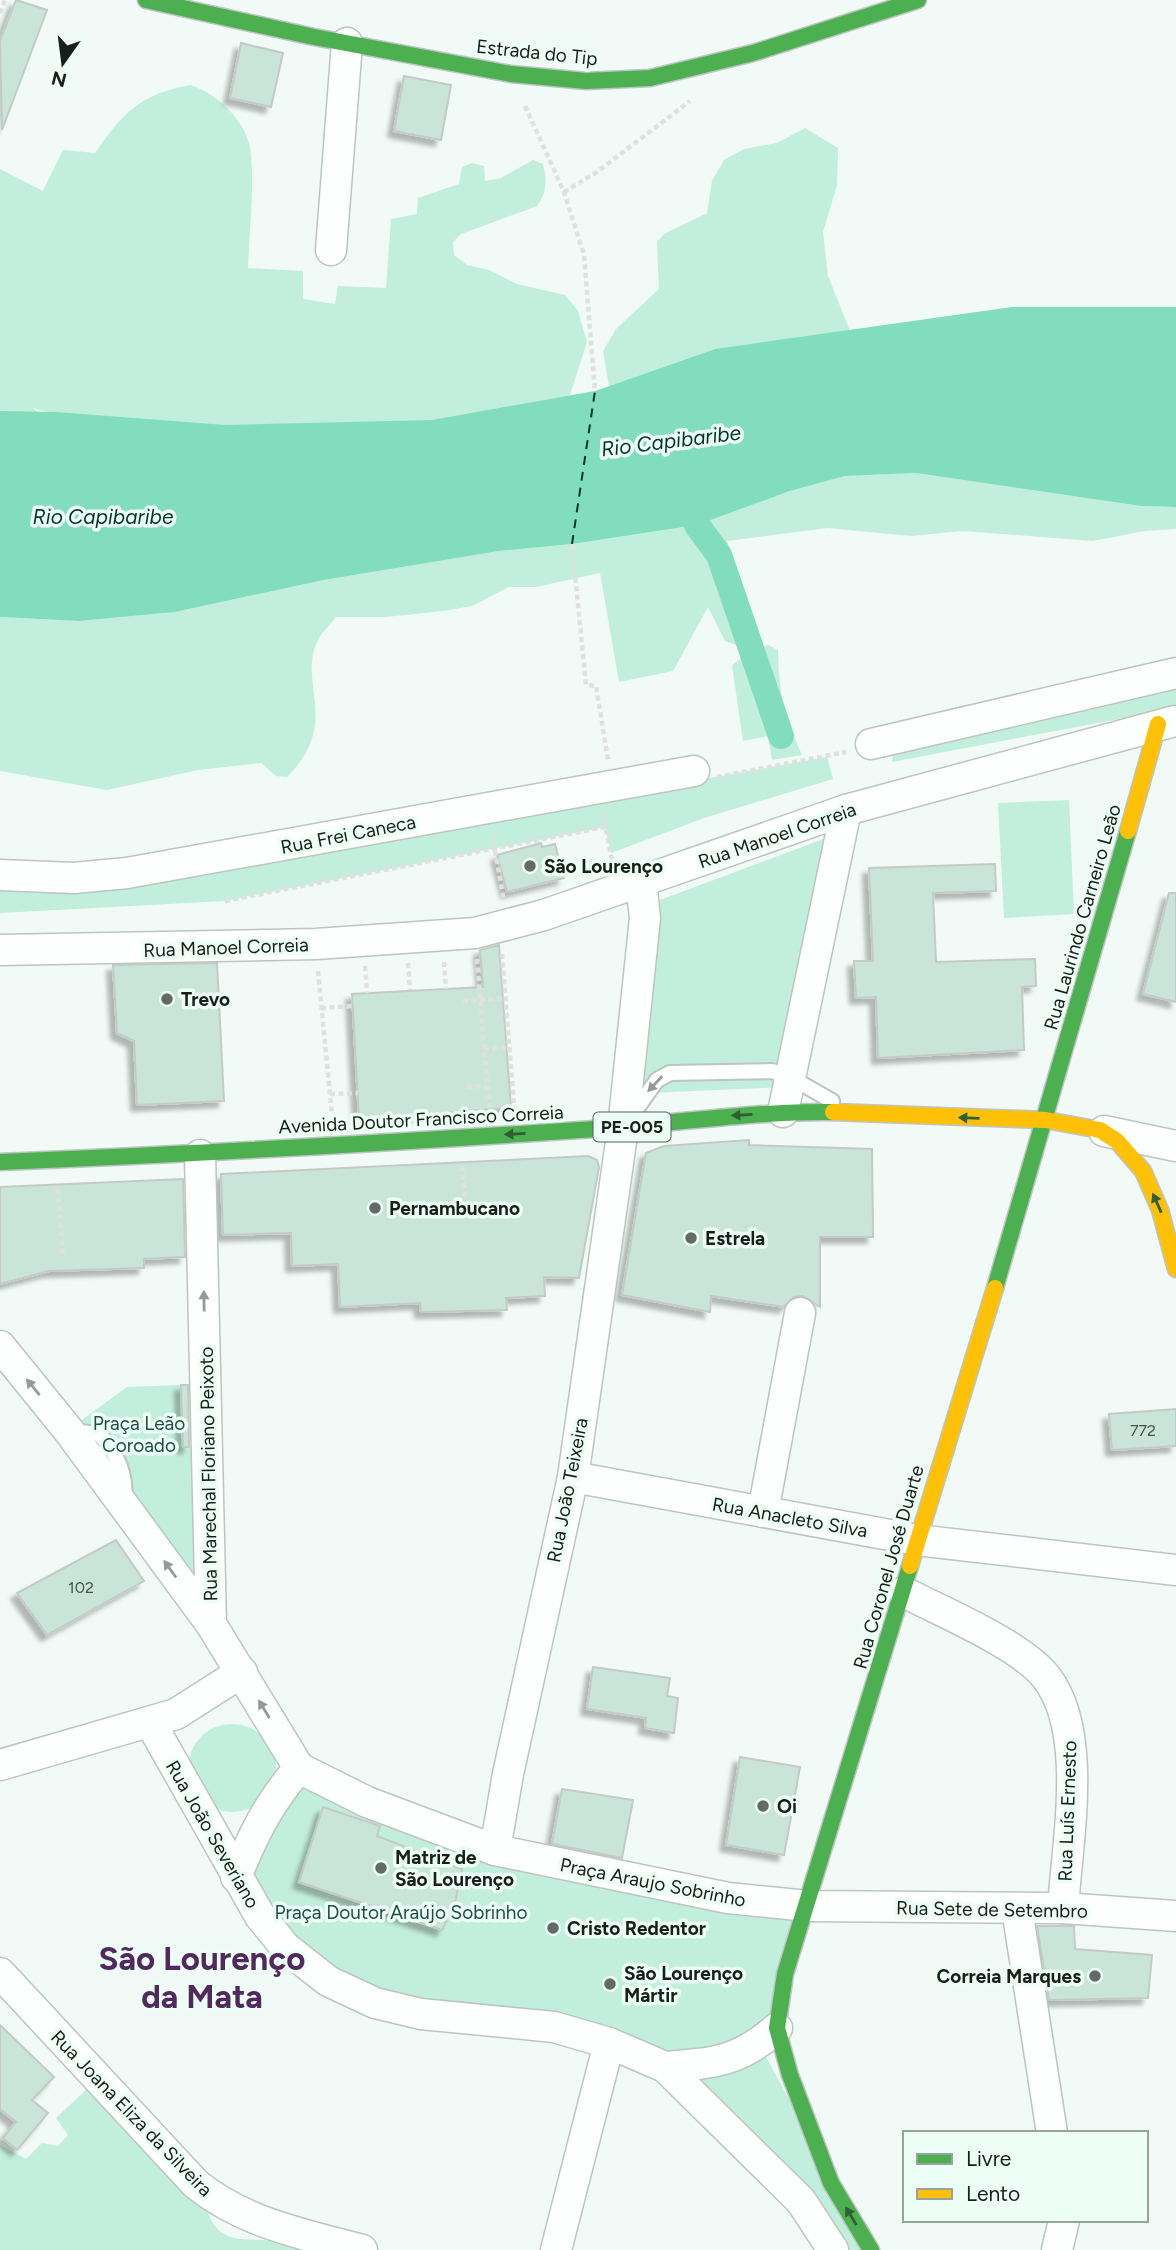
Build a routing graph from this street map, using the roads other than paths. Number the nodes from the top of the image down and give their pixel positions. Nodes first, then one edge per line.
1 (146, 0) edge
2 (918, 0) edge
3 (347, 43) junction
4 (331, 250) dead end
5 (1176, 673) edge
6 (1167, 722) edge
7 (871, 744) road end
8 (694, 771) road end
9 (846, 810) junction
10 (0, 875) edge
11 (629, 886) junction
12 (0, 950) edge
13 (790, 1077) junction
14 (783, 1112) junction
15 (855, 1114) junction
16 (1046, 1120) junction
17 (623, 1128) junction
18 (1101, 1130) junction
19 (1176, 1146) edge
20 (201, 1155) junction
21 (0, 1163) edge
22 (1176, 1269) edge
23 (800, 1313) dead end
24 (0, 1346) edge
25 (573, 1477) junction
26 (763, 1512) junction
27 (917, 1540) junction
28 (1176, 1570) edge
29 (904, 1592) junction
30 (211, 1624) junction
31 (242, 1672) junction
32 (150, 1722) junction
33 (0, 1765) edge
34 (299, 1768) junction
35 (497, 1850) junction
36 (236, 1877) junction
37 (808, 1906) junction
38 (1063, 1908) junction
39 (1017, 1909) junction
40 (1176, 1916) edge
41 (0, 1973) edge
42 (777, 2028) junction
43 (609, 2043) junction
44 (665, 2067) junction
45 (1052, 2131) edge
46 (831, 2183) junction
47 (801, 2201) junction
48 (1064, 2222) edge
49 (362, 2250) edge
50 (556, 2250) edge
51 (833, 2250) edge
52 (872, 2250) edge
53 (1058, 2250) edge

1 - 3 street, Estrada do Tip
2 - 3 street, Estrada do Tip
3 - 4 street
5 - 7 street
6 - 9 street, Rua Manoel Correia
6 - 16 street, Rua Laurindo Carneiro Leão
8 - 10 street, Rua Frei Caneca
9 - 11 street, Rua Manoel Correia
9 - 13 street
11 - 12 street, Rua Manoel Correia
11 - 17 street, Rua João Teixeira
13 - 14 street
13 - 15 lane
13 -> 17 lane
14 - 15 street, Avenida Doutor Francisco Correia / PE-005
14 -> 17 street, Avenida Doutor Francisco Correia / PE-005
16 -> 15 street, Avenida Doutor Francisco Correia / PE-005
16 - 18 street, Avenida Doutor Francisco Correia / PE-005
16 - 27 street, Rua Coronel José Duarte
17 -> 20 street, Avenida Doutor Francisco Correia / PE-005
17 - 25 street, Rua João Teixeira
18 - 19 street
22 -> 18 street, Avenida Doutor Francisco Correia / PE-005
20 - 21 street, Avenida Doutor Francisco Correia / PE-005
30 -> 20 street, Rua Marechal Floriano Peixoto
23 - 26 street
30 -> 24 street
25 - 26 street, Rua Anacleto Silva
25 - 35 street, Rua João Teixeira
26 - 27 street, Rua Anacleto Silva
27 - 28 street, Rua Anacleto Silva
27 - 29 street, Rua Coronel José Duarte
29 - 37 street, Rua Coronel José Duarte
29 - 38 street, Rua Luís Ernesto
30 - 31 street, Rua Marechal Floriano Peixoto
31 - 32 street
34 -> 31 street, Rua Marechal Floriano Peixoto
32 - 33 street
32 - 36 street, Rua João Severiano
34 - 35 street, Praça Araujo Sobrinho
34 - 36 street
35 - 37 street, Praça Araujo Sobrinho
36 - 43 street, Rua João Severiano
37 - 39 street, Rua Sete de Setembro
37 - 42 street, Rua Coronel José Duarte
38 - 39 street, Rua Sete de Setembro
38 - 40 street, Rua Sete de Setembro
39 - 45 street
41 - 49 street, Rua Joana Eliza da Silveira
42 - 44 street
42 - 46 street
43 - 44 street
43 - 50 street
44 - 47 street
46 - 47 street
52 -> 46 street
47 - 51 street
48 - 53 street

